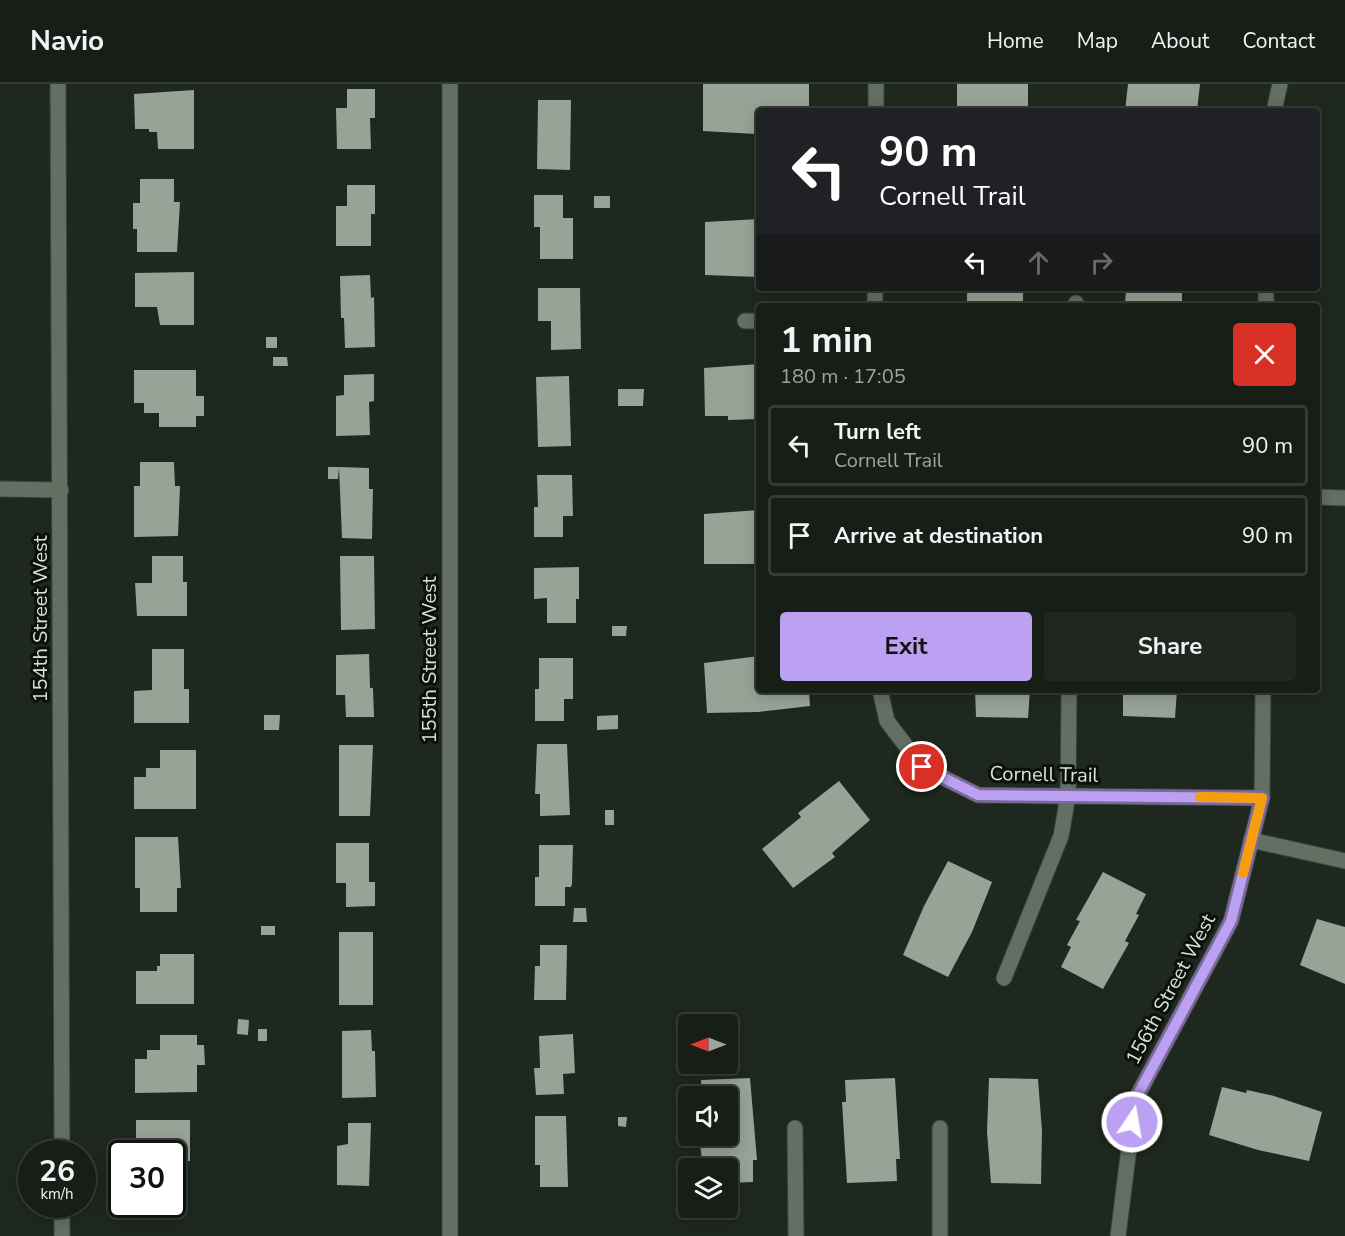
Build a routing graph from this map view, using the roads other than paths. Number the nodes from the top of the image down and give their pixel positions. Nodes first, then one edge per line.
1 (58, 84) edge
2 (450, 84) edge
3 (876, 84) edge
4 (1280, 84) edge
5 (876, 108) edge
6 (1275, 108) edge
7 (0, 489) edge
8 (61, 490) junction
9 (1320, 497) edge
10 (1345, 498) edge
11 (881, 693) edge
12 (1069, 693) edge
13 (1263, 693) edge
14 (1068, 796) junction
15 (1262, 798) junction
16 (1251, 840) junction
17 (1345, 861) edge
18 (1004, 978) dead end
19 (795, 1128) dead end
20 (940, 1128) dead end
21 (62, 1140) edge
22 (62, 1218) edge
23 (63, 1236) edge
24 (450, 1236) edge
25 (796, 1236) edge
26 (940, 1236) edge
27 (1118, 1236) edge

1 - 8 street, 154th Street West
2 - 24 street, 155th Street West
3 - 5 street
4 - 6 street
7 - 8 street
8 - 21 street, 154th Street West
9 - 10 street
11 - 14 street, Cornell Trail
12 - 14 street
13 - 15 street, 156th Street West
14 - 15 street, Cornell Trail
14 - 18 street
15 - 16 street, 156th Street West
16 - 17 street
16 - 27 street, 156th Street West
19 - 25 street
20 - 26 street
22 - 23 street

